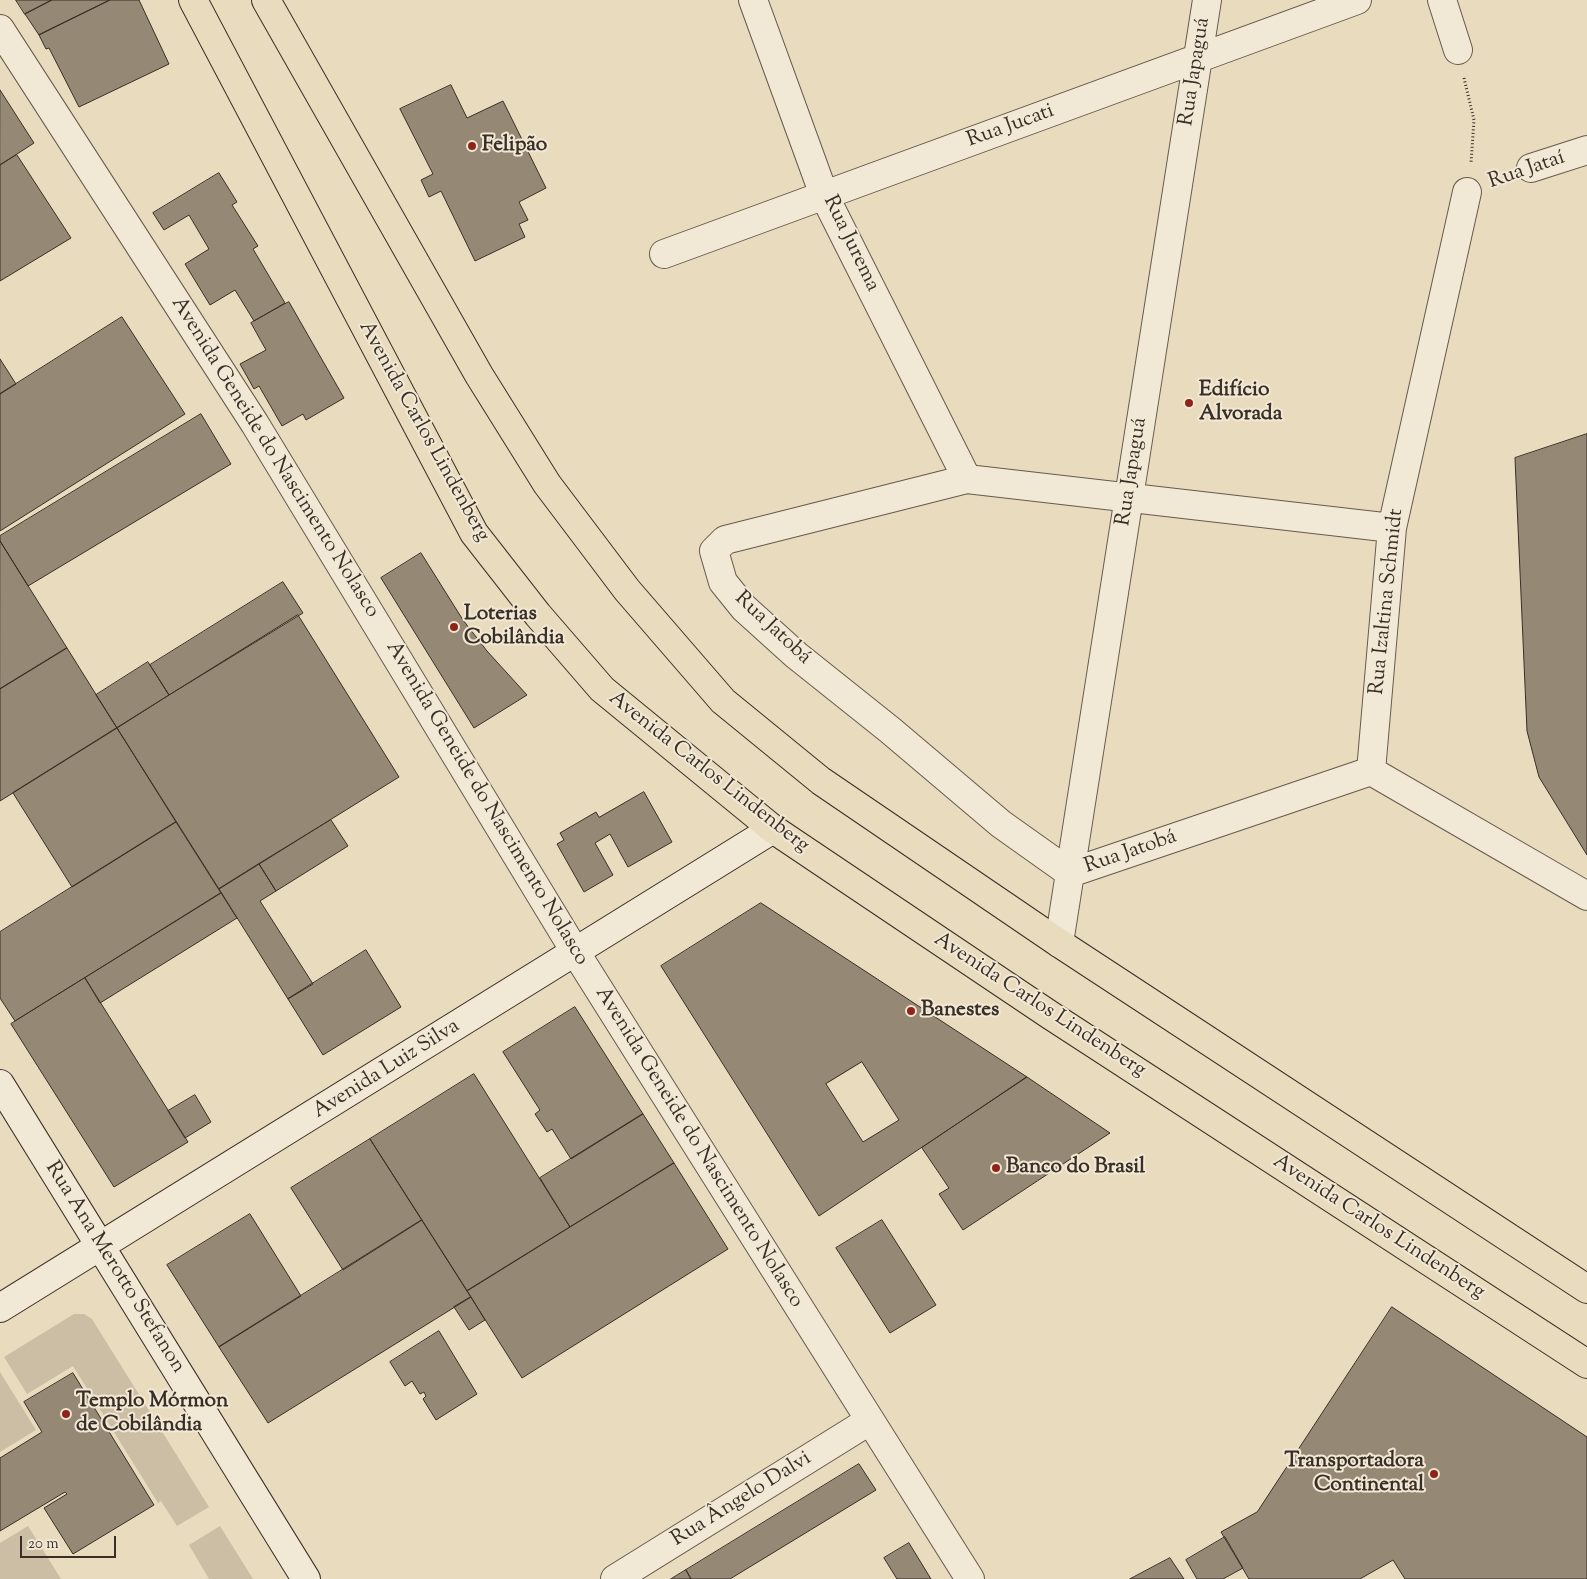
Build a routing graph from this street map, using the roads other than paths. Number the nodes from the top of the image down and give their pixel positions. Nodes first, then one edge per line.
1 (193, 0) edge
2 (266, 0) edge
3 (753, 0) edge
4 (1207, 0) edge
5 (1358, 0) edge
6 (1442, 0) edge
7 (0, 29) edge
8 (1458, 50) road end
9 (1198, 60) junction
10 (1587, 150) edge
11 (1531, 168) dead end
12 (1467, 192) road end
13 (824, 195) junction
14 (664, 254) dead end
15 (967, 480) junction
16 (1129, 498) junction
17 (1392, 528) junction
18 (1371, 771) junction
19 (773, 829) junction
20 (1070, 874) junction
21 (1587, 896) edge
22 (1059, 943) junction
23 (576, 953) junction
24 (0, 1084) edge
25 (101, 1247) junction
26 (1587, 1289) edge
27 (0, 1308) edge
28 (1587, 1364) edge
29 (870, 1421) junction
30 (306, 1579) edge
31 (615, 1579) edge
32 (970, 1579) edge

1 - 19 main road, Avenida Carlos Lindenberg
2 - 22 main road
3 - 13 street, Rua Jurema
4 - 9 street, Rua Japaguá
5 - 9 street, Rua Jucati
6 - 8 street
7 - 23 street, Avenida Geneide do Nascimento Nolasco
9 - 13 street, Rua Jucati
9 - 16 street, Rua Japaguá
10 - 11 street, Rua Jataí
12 - 17 street, Rua Izaltina Schmidt
13 - 14 street, Rua Jucati
13 - 15 street, Rua Jurema
15 - 16 street, Rua Jatobá
15 - 20 street, Rua Jatobá
16 - 17 street, Rua Jatobá
16 - 20 street, Rua Japaguá
17 - 18 street, Rua Izaltina Schmidt
18 - 20 street, Rua Jatobá
18 - 21 street
19 - 23 street, Avenida Luiz Silva
19 - 28 main road, Avenida Carlos Lindenberg
20 - 22 street, Rua Japaguá
22 - 26 main road
23 - 25 street, Avenida Luiz Silva
23 - 29 street, Avenida Geneide do Nascimento Nolasco
24 - 25 street, Rua Ana Merotto Stefanon
25 - 27 street, Avenida Luiz Silva
25 - 30 street, Rua Ana Merotto Stefanon
29 - 31 street, Rua Ângelo Dalvi
29 - 32 street, Avenida Geneide do Nascimento Nolasco

